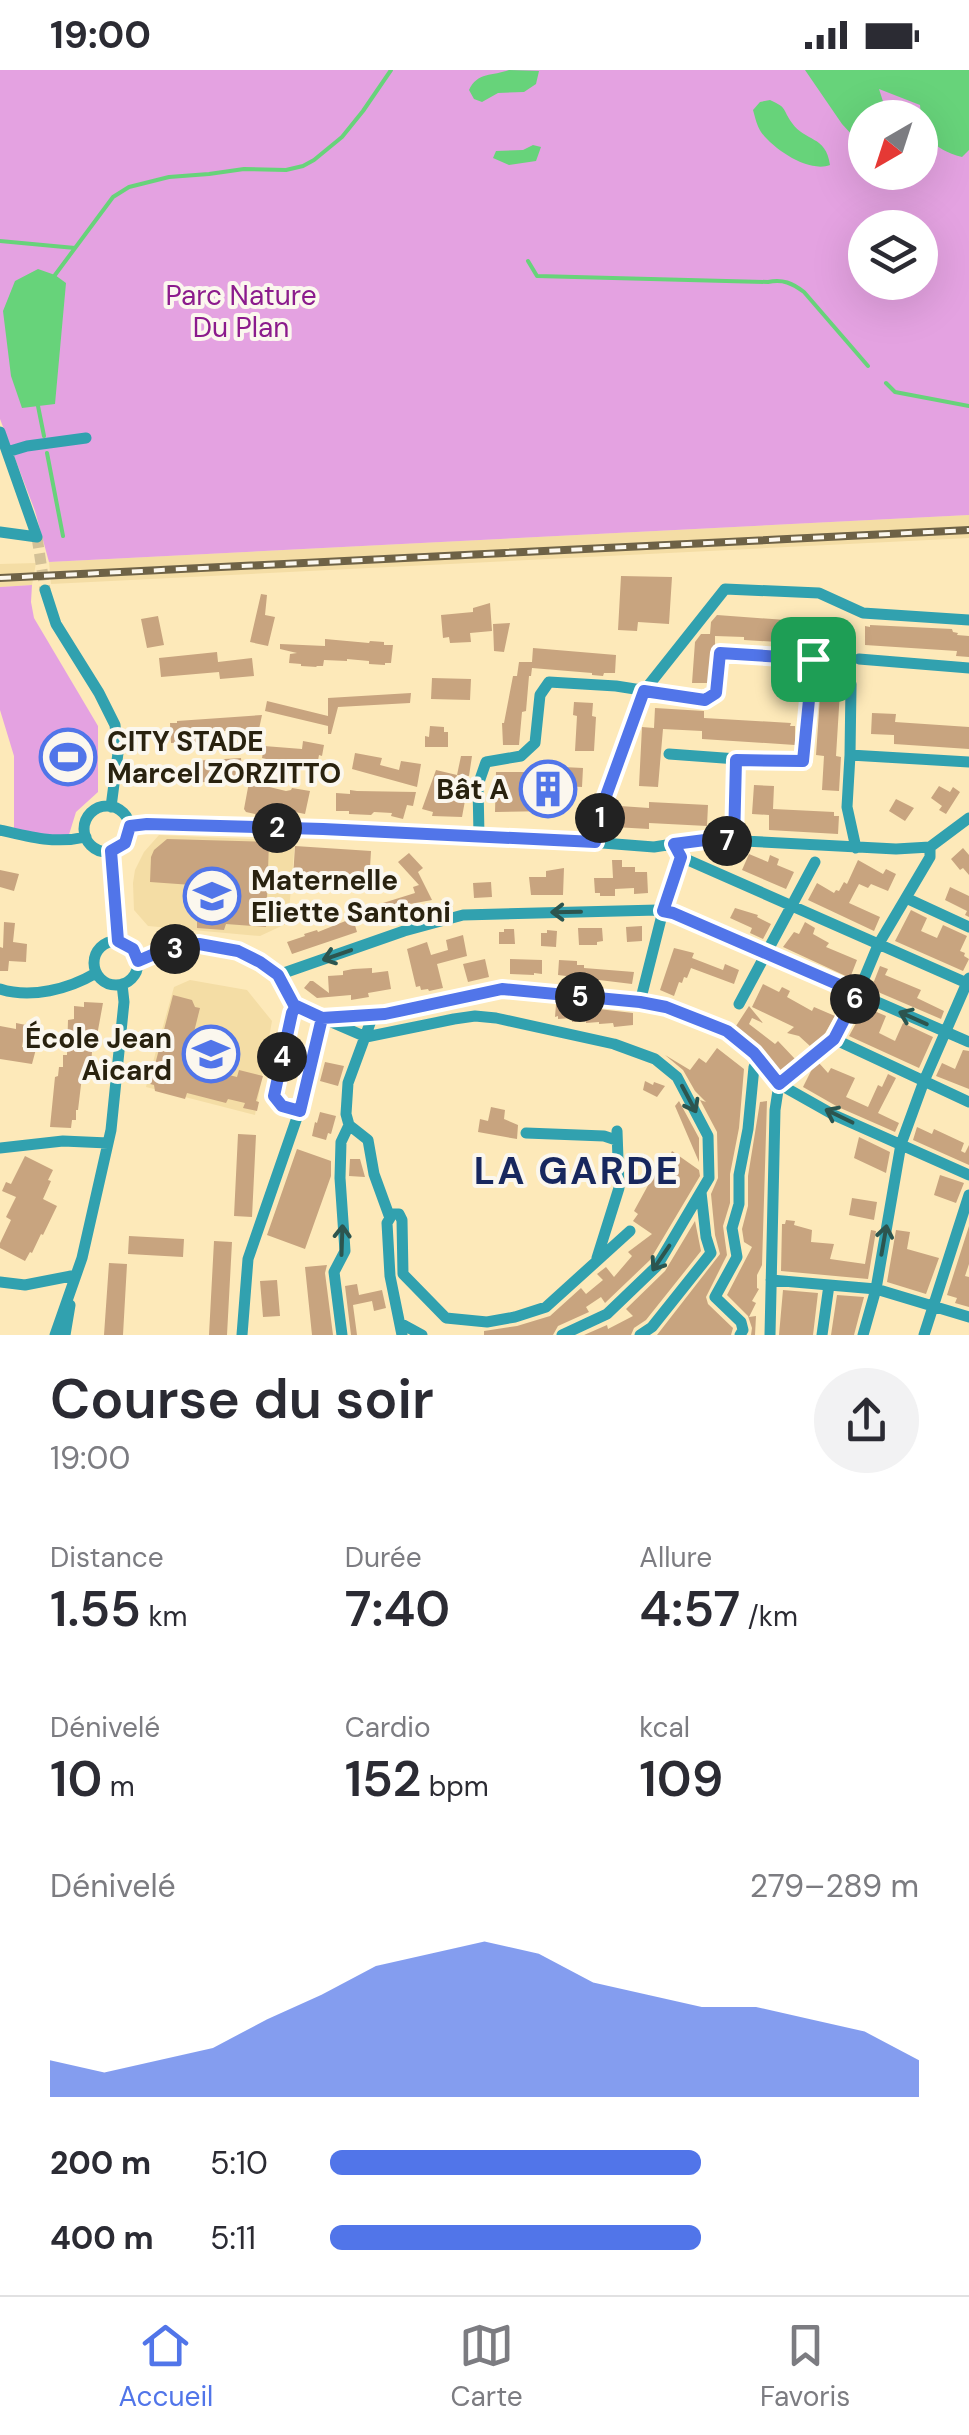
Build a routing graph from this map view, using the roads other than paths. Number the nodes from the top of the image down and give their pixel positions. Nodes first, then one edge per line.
1 (0, 432) edge
2 (86, 438) dead end
3 (7, 452) junction
4 (0, 532) edge
5 (46, 592) tunnel mouth
6 (969, 620) edge
7 (859, 660) dead end
8 (969, 668) edge
9 (851, 684) dead end
10 (644, 691) junction
11 (670, 754) dead end
12 (850, 754) junction
13 (736, 760) junction
14 (969, 762) edge
15 (112, 807) junction
16 (969, 818) edge
17 (130, 826) junction
18 (0, 830) edge
19 (480, 836) junction
20 (86, 837) junction
21 (595, 842) junction
22 (734, 842) junction
23 (674, 844) junction
24 (930, 846) junction
25 (856, 848) junction
26 (111, 851) junction
27 (681, 857) junction
28 (816, 862) dead end
29 (906, 898) junction
30 (791, 906) junction
31 (663, 911) junction
32 (969, 927) edge
33 (118, 941) junction
34 (878, 944) junction
35 (766, 953) junction
36 (138, 961) junction
37 (96, 973) junction
38 (278, 975) junction
39 (968, 982) edge
40 (122, 984) junction
41 (0, 989) edge
42 (858, 993) junction
43 (640, 1002) junction
44 (739, 1004) dead end
45 (296, 1006) junction
46 (373, 1015) junction
47 (322, 1018) junction
48 (945, 1032) junction
49 (366, 1037) junction
50 (834, 1039) junction
51 (969, 1042) edge
52 (924, 1082) junction
53 (779, 1088) junction
54 (969, 1102) edge
55 (300, 1111) junction
56 (348, 1126) junction
57 (526, 1134) dead end
58 (108, 1143) junction
59 (901, 1144) junction
60 (0, 1148) edge
61 (969, 1174) edge
62 (701, 1191) junction
63 (969, 1195) edge
64 (390, 1218) junction
65 (630, 1232) dead end
66 (596, 1262) junction
67 (75, 1280) junction
68 (771, 1280) junction
69 (0, 1282) edge
70 (829, 1285) junction
71 (876, 1289) junction
72 (933, 1308) junction
73 (969, 1317) edge
74 (401, 1329) edge
75 (56, 1335) edge
76 (66, 1335) edge
77 (242, 1335) edge
78 (342, 1335) edge
79 (422, 1335) edge
80 (562, 1335) edge
81 (640, 1335) edge
82 (740, 1335) edge
83 (770, 1335) edge
84 (822, 1335) edge
85 (863, 1335) edge
86 (924, 1335) edge

1 - 3 street
2 - 3 street
3 - 4 street
5 - 15 street
6 - 10 street
7 - 8 street
9 - 12 street
10 - 13 street
10 - 19 street
10 - 21 street
11 - 13 street
12 - 14 street
12 - 25 street
13 - 22 street
15 - 17 street
15 - 20 street
16 - 24 street
17 - 19 street
17 - 26 street
18 - 20 street
19 - 21 street
20 - 26 street
21 - 23 street
22 - 23 street
22 - 25 street
23 - 27 street
24 - 25 street
24 - 29 street
26 - 33 street
27 - 30 street
27 - 31 street
28 - 30 street
29 - 32 street
29 - 34 street
30 - 34 street
30 - 35 street
31 - 35 street
31 -> 38 street
31 - 43 street
33 - 36 street
33 - 37 street
34 - 39 street
34 - 42 street
35 - 42 street
35 - 44 street
36 - 38 street
36 - 40 street
37 - 40 street
37 - 41 street
38 - 45 street
39 - 48 street
40 - 58 street
48 -> 42 street
42 - 50 street
43 - 46 street
43 - 53 street
45 - 47 street
45 - 55 street
46 - 47 street
46 - 49 street
47 - 49 street
47 - 55 street
48 - 51 street
48 - 52 street
49 - 56 street
49 -> 62 street
50 - 52 street
50 - 53 street
52 - 54 street
52 - 59 street
59 -> 53 street
53 - 68 street
53 - 82 street
55 - 77 street
56 - 64 street
78 -> 56 street
57 - 66 street
58 - 60 street
58 - 67 street
59 - 61 street
71 -> 59 street
62 -> 80 street
62 - 81 street
63 - 72 street
64 - 66 street
64 - 74 street
65 - 66 street
67 - 69 street
67 - 75 street
67 - 76 street
68 - 70 street
68 - 83 street
70 - 71 street
70 - 84 street
71 - 72 street
71 - 85 street
72 - 73 street
72 - 86 street
74 - 79 street

